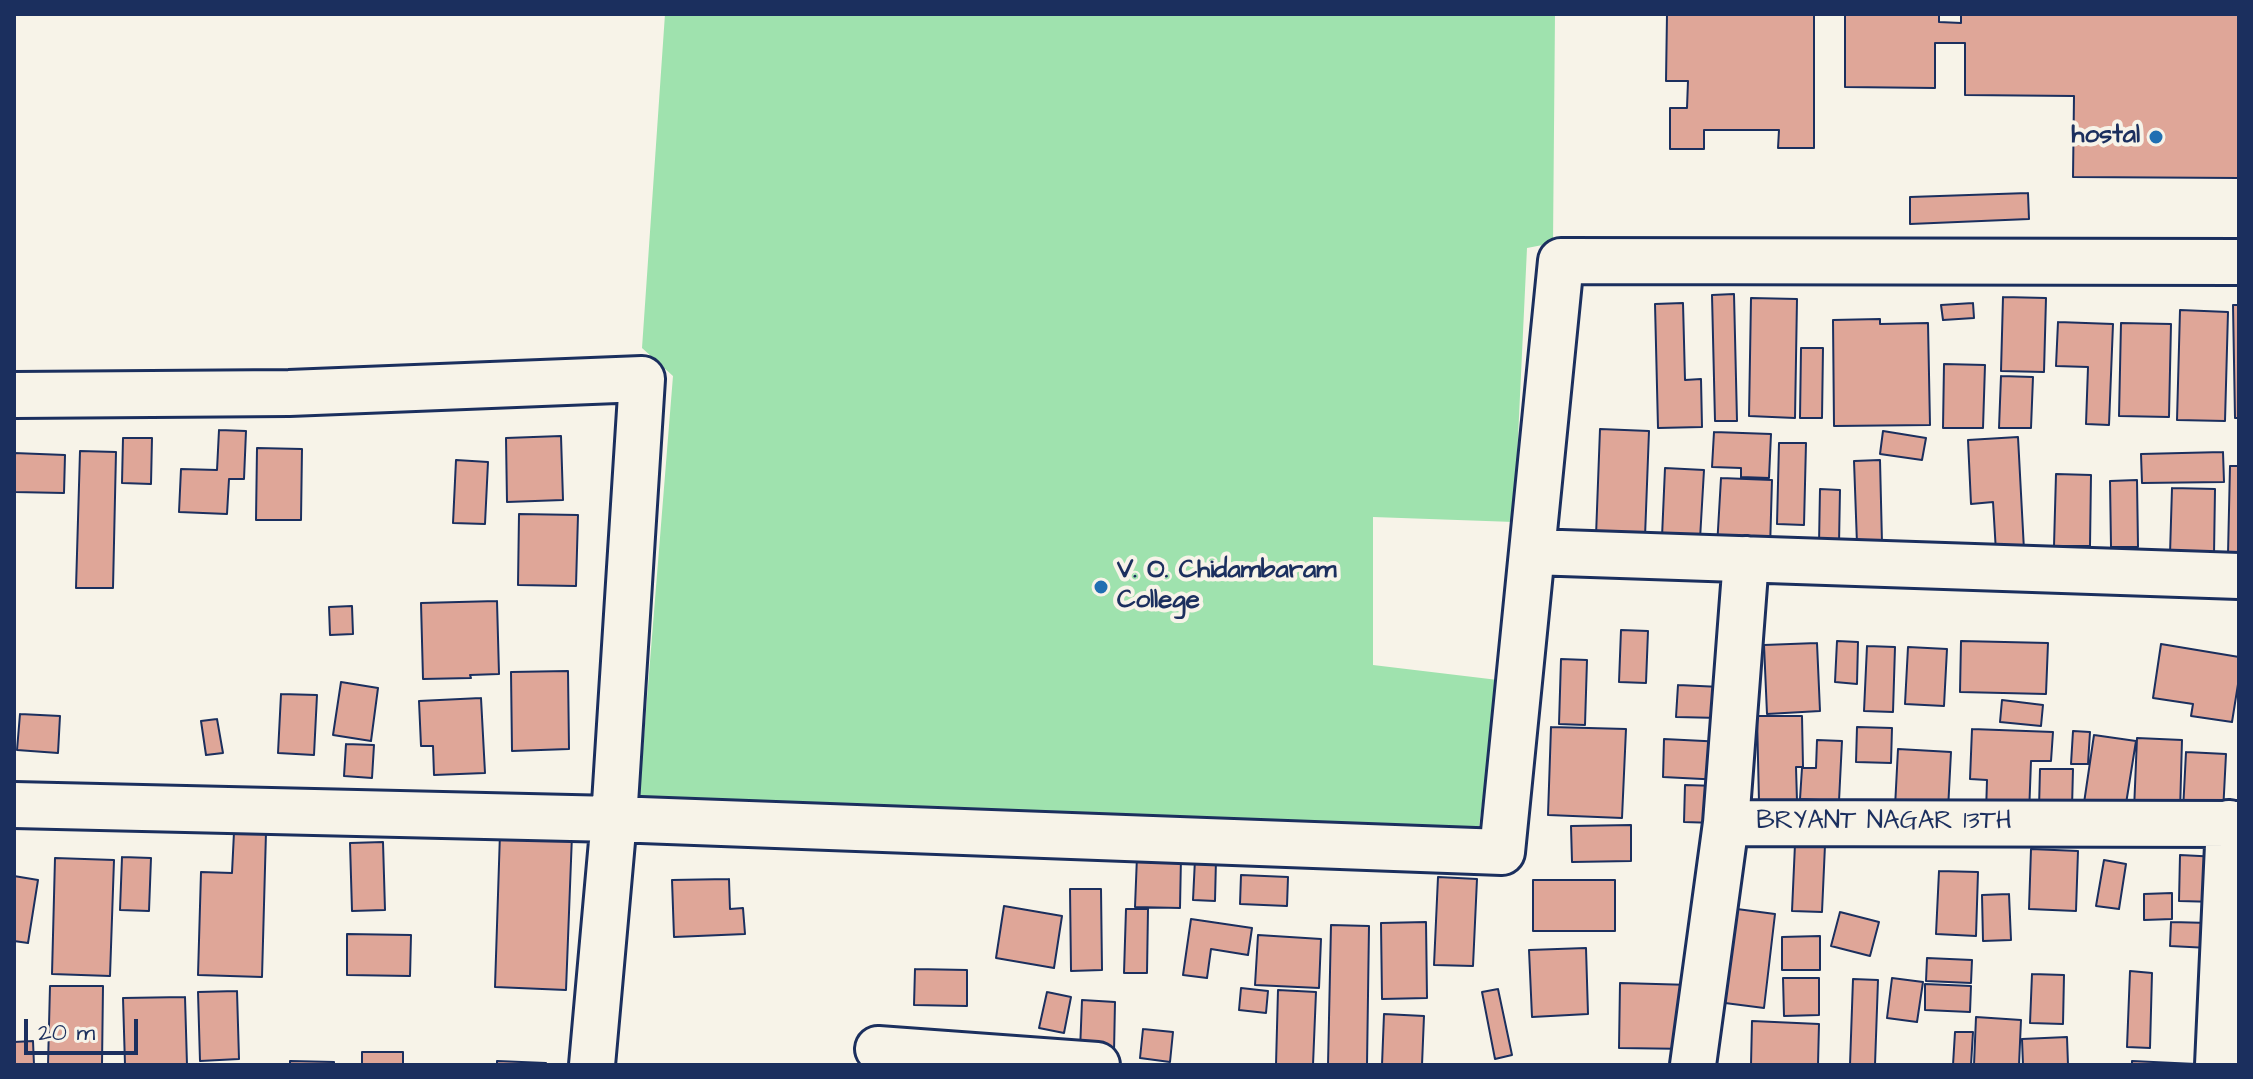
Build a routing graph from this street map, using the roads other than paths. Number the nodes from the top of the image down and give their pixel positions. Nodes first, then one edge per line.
1 (2239, 262) edge
2 (14, 395) edge
3 (1532, 552) junction
4 (1746, 559) junction
5 (2239, 576) edge
6 (14, 805) edge
7 (614, 819) junction
8 (1726, 823) junction
9 (2234, 824) edge
10 (878, 1049) dead end
11 (592, 1065) edge
12 (1097, 1065) edge
13 (1693, 1065) edge
14 (2218, 1065) edge

1 - 3 street
2 - 7 street
3 - 4 street
3 - 7 street
4 - 5 street
4 - 8 street
6 - 7 street
7 - 11 street
8 - 9 street, BRYANT NAGAR 13TH
8 - 13 street, BRYANT NAGAR 13TH
9 - 14 street
10 - 12 street

